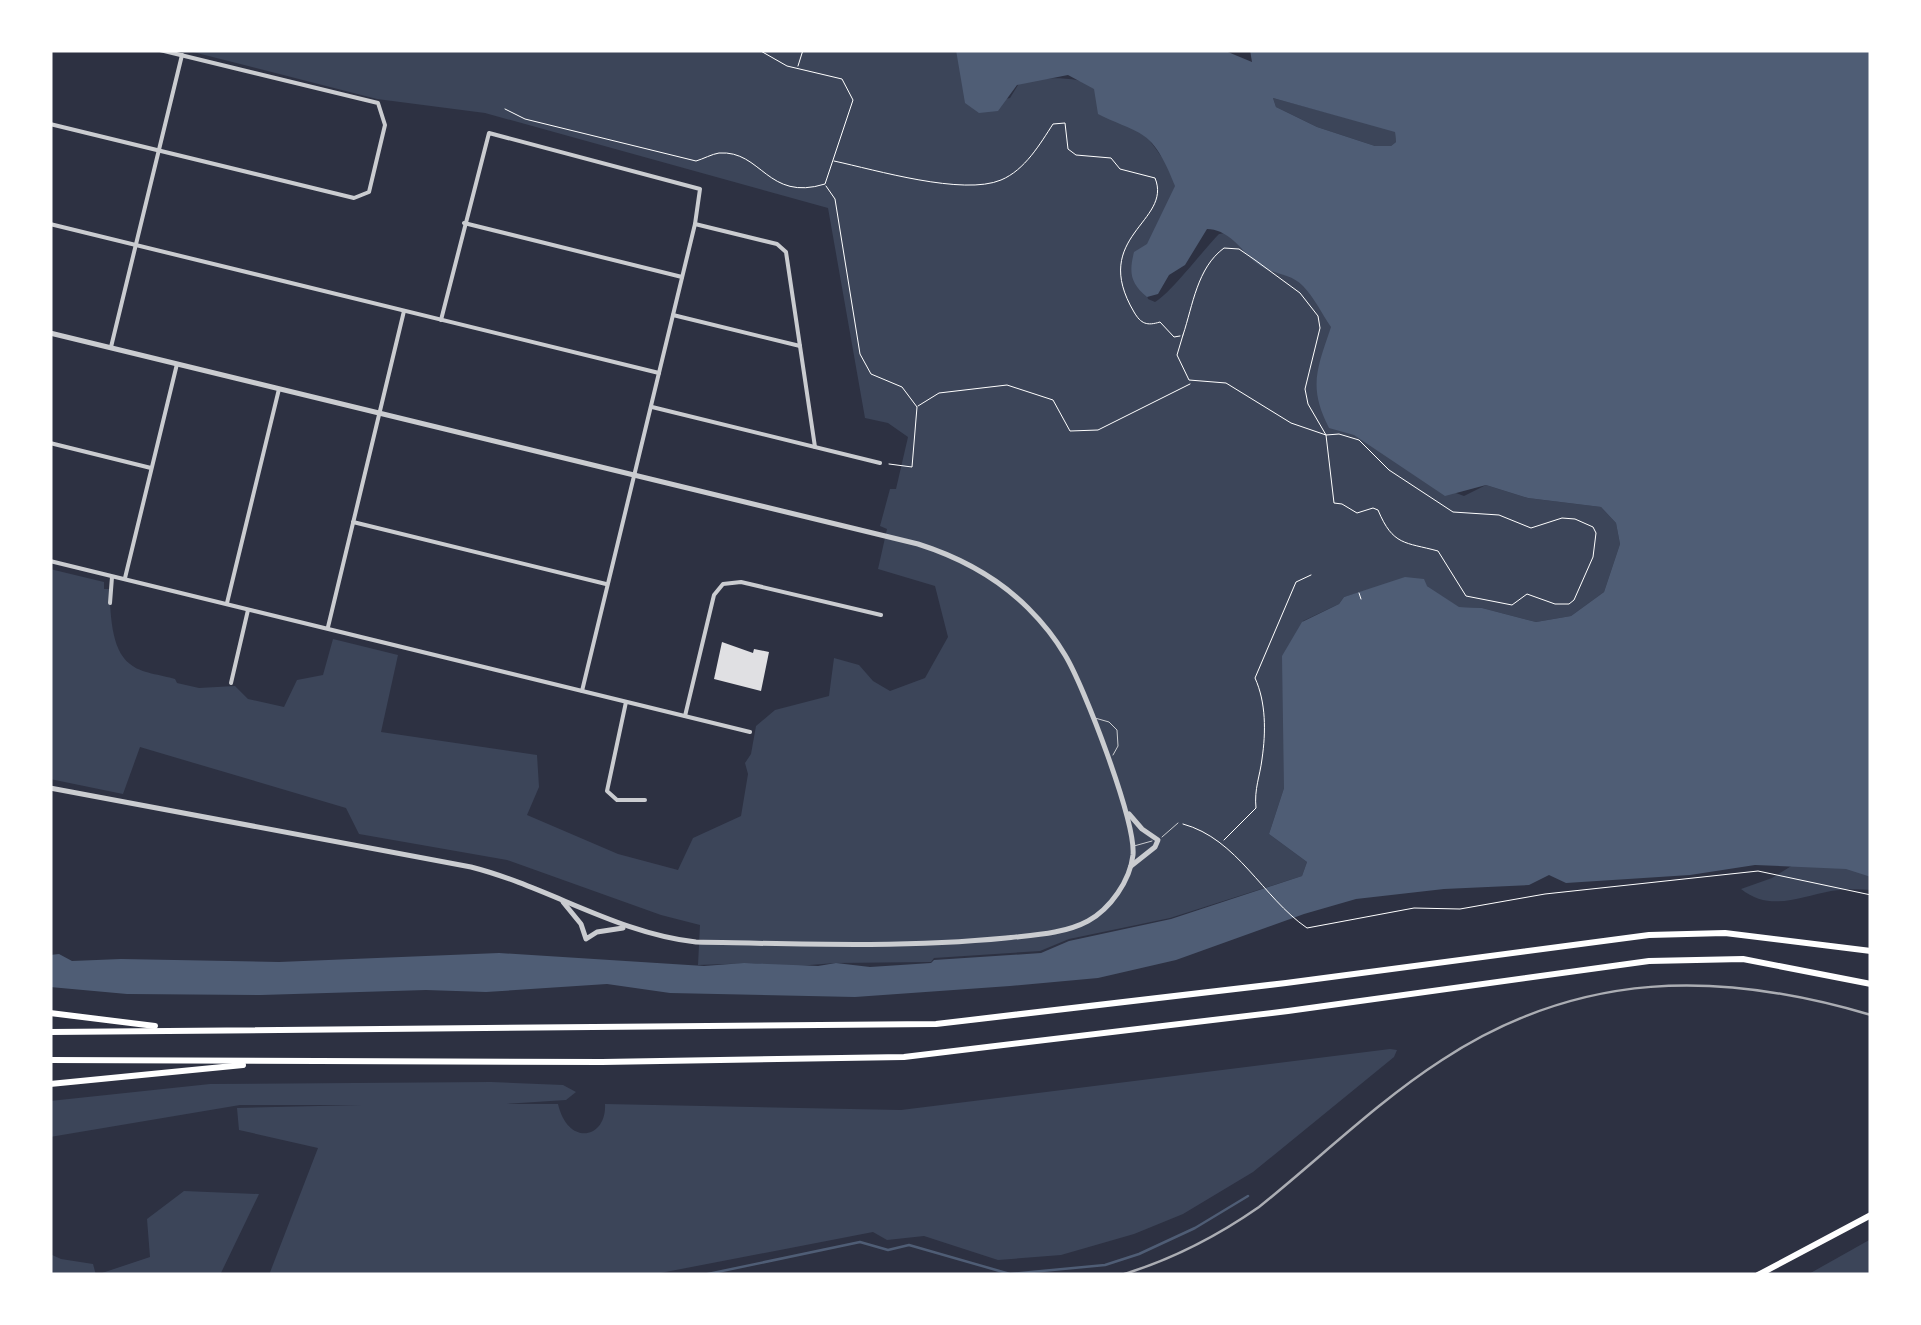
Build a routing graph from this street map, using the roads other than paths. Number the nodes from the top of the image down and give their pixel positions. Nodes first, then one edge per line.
1 (160, 50) edge
2 (182, 56) junction
3 (50, 124) edge
4 (158, 151) junction
5 (50, 224) edge
6 (464, 224) junction
7 (695, 224) junction
8 (136, 245) junction
9 (682, 277) junction
10 (404, 310) junction
11 (673, 316) junction
12 (441, 320) junction
13 (50, 333) edge
14 (800, 346) junction
15 (111, 348) junction
16 (177, 364) junction
17 (659, 373) junction
18 (279, 389) junction
19 (651, 407) junction
20 (380, 413) junction
21 (50, 444) edge
22 (814, 447) junction
23 (880, 463) road end
24 (152, 468) junction
25 (634, 475) junction
26 (353, 522) junction
27 (50, 561) edge
28 (112, 576) junction
29 (125, 580) junction
30 (608, 584) junction
31 (110, 603) dead end
32 (227, 604) junction
33 (248, 610) junction
34 (880, 615) dead end
35 (327, 629) junction
36 (231, 683) dead end
37 (582, 691) junction
38 (626, 702) junction
39 (684, 716) junction
40 (1092, 718) junction
41 (750, 732) dead end
42 (1108, 761) junction
43 (50, 788) edge
44 (645, 800) dead end
45 (1127, 812) junction
46 (1178, 823) road end
47 (1158, 840) junction
48 (1133, 846) junction
49 (1130, 868) junction
50 (560, 898) junction
51 (626, 928) junction
52 (1871, 951) edge
53 (1871, 984) edge
54 (50, 1013) edge
55 (176, 1028) junction
56 (50, 1032) edge
57 (50, 1060) edge
58 (274, 1062) junction
59 (50, 1084) edge
60 (1871, 1215) edge
61 (1758, 1275) edge

1 - 2 street
2 - 4 street
2 - 4 street
3 - 4 street
4 - 8 street
5 - 8 street
6 - 7 street
6 - 9 street
6 - 12 street
7 - 9 street
7 - 14 street
8 - 10 street
8 - 15 street
9 - 11 street
10 - 12 street
10 - 20 street
11 - 14 street
11 - 17 street
12 - 17 street
13 - 15 street
14 - 22 street
15 - 16 street
16 - 18 street
16 - 24 street
17 - 19 street
18 - 20 street
18 - 32 street
19 - 22 street
19 - 25 street
20 - 25 street
20 - 26 street
21 - 24 street
22 - 23 street
24 - 29 street
25 - 30 street
25 - 40 street
26 - 30 street
26 - 35 street
27 - 28 street
28 - 29 street
28 - 31 street
29 - 32 street
30 - 37 street
32 - 33 street
33 - 35 street
33 - 36 street
34 - 39 street
35 - 37 street
37 - 38 street
38 - 39 street
38 - 44 street
39 - 41 street
40 - 42 street
40 - 42 lane
42 - 45 street
43 - 50 street
45 - 47 street
45 - 48 street
46 - 47 lane
47 - 48 lane
47 - 49 street
48 - 49 street
49 - 51 street
50 - 51 street
50 - 51 street
52 - 55 main road
53 - 58 main road
54 - 55 main road
55 - 56 main road
57 - 58 main road
58 - 59 main road
60 - 61 main road

